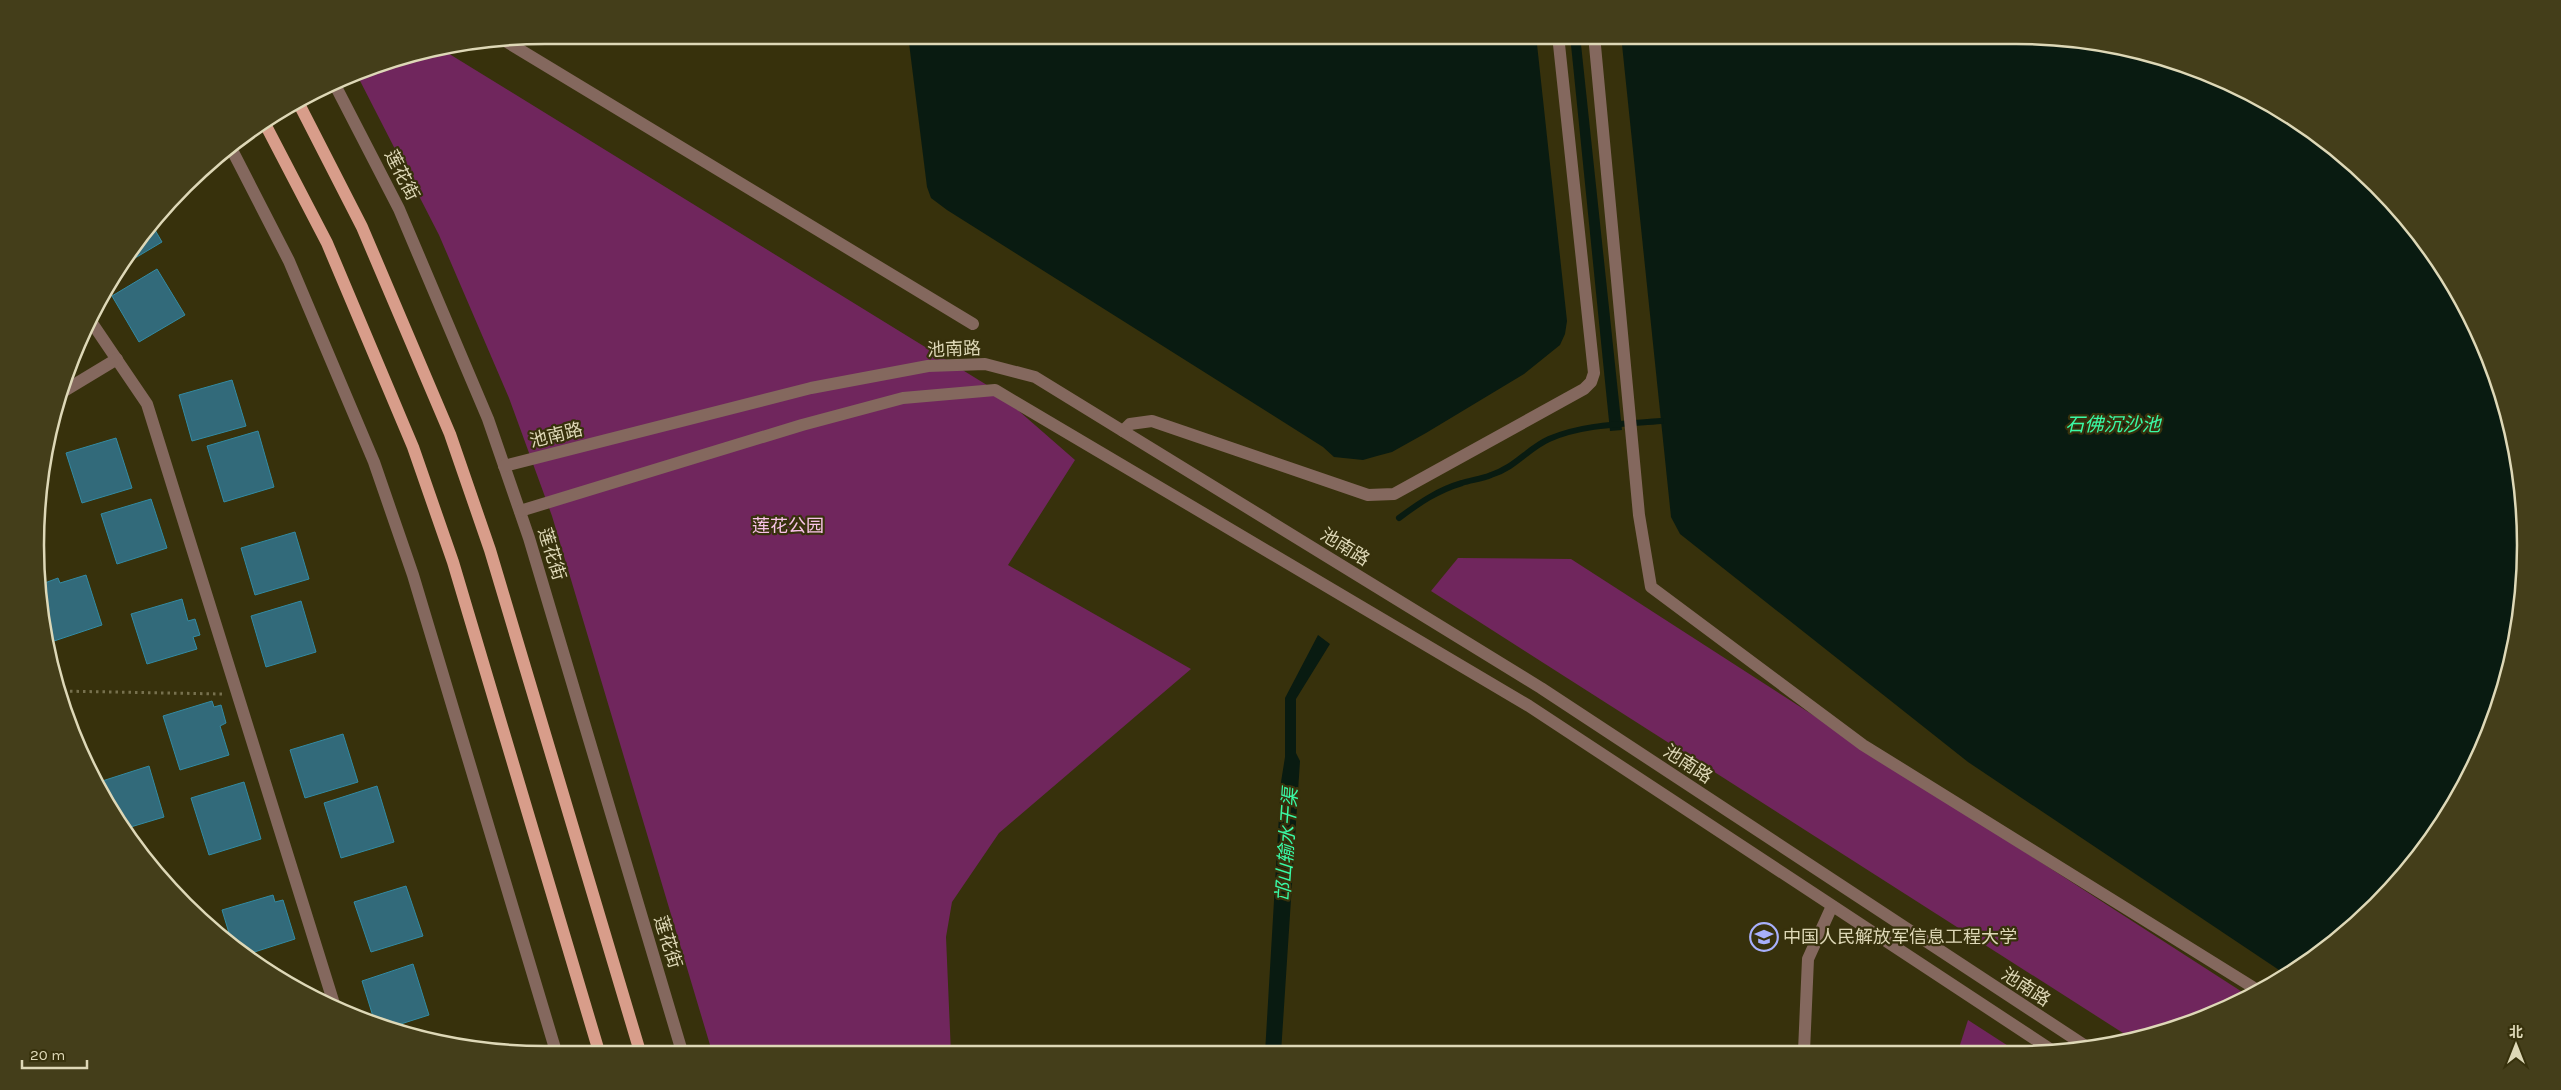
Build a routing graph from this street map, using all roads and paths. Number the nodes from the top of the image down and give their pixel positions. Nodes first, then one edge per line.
1 (1559, 44) edge
2 (1595, 44) edge
3 (512, 45) edge
4 (337, 89) edge
5 (301, 107) edge
6 (267, 128) edge
7 (233, 153) edge
8 (974, 324) dead end
9 (94, 326) edge
10 (117, 359) junction
11 (69, 387) edge
12 (1123, 431) junction
13 (504, 466) junction
14 (520, 511) junction
15 (66, 691) edge
16 (237, 694) junction
17 (1832, 906) junction
18 (2253, 987) edge
19 (333, 999) edge
20 (2080, 1042) edge
21 (2044, 1045) edge
22 (554, 1046) edge
23 (597, 1046) edge
24 (638, 1046) edge
25 (681, 1046) edge
26 (1804, 1046) edge

1 - 12 street
2 - 18 street
3 - 8 street
4 - 13 street, 莲花街
5 - 24 main road
6 - 23 main road
7 - 22 street
9 - 10 street
10 - 11 street
10 - 16 street
12 - 13 street, 池南路
12 - 20 street, 池南路
13 - 14 street, 莲花街
14 - 17 street
14 - 25 street, 莲花街
15 - 16 path
16 - 19 street
17 - 21 street
17 - 26 street

